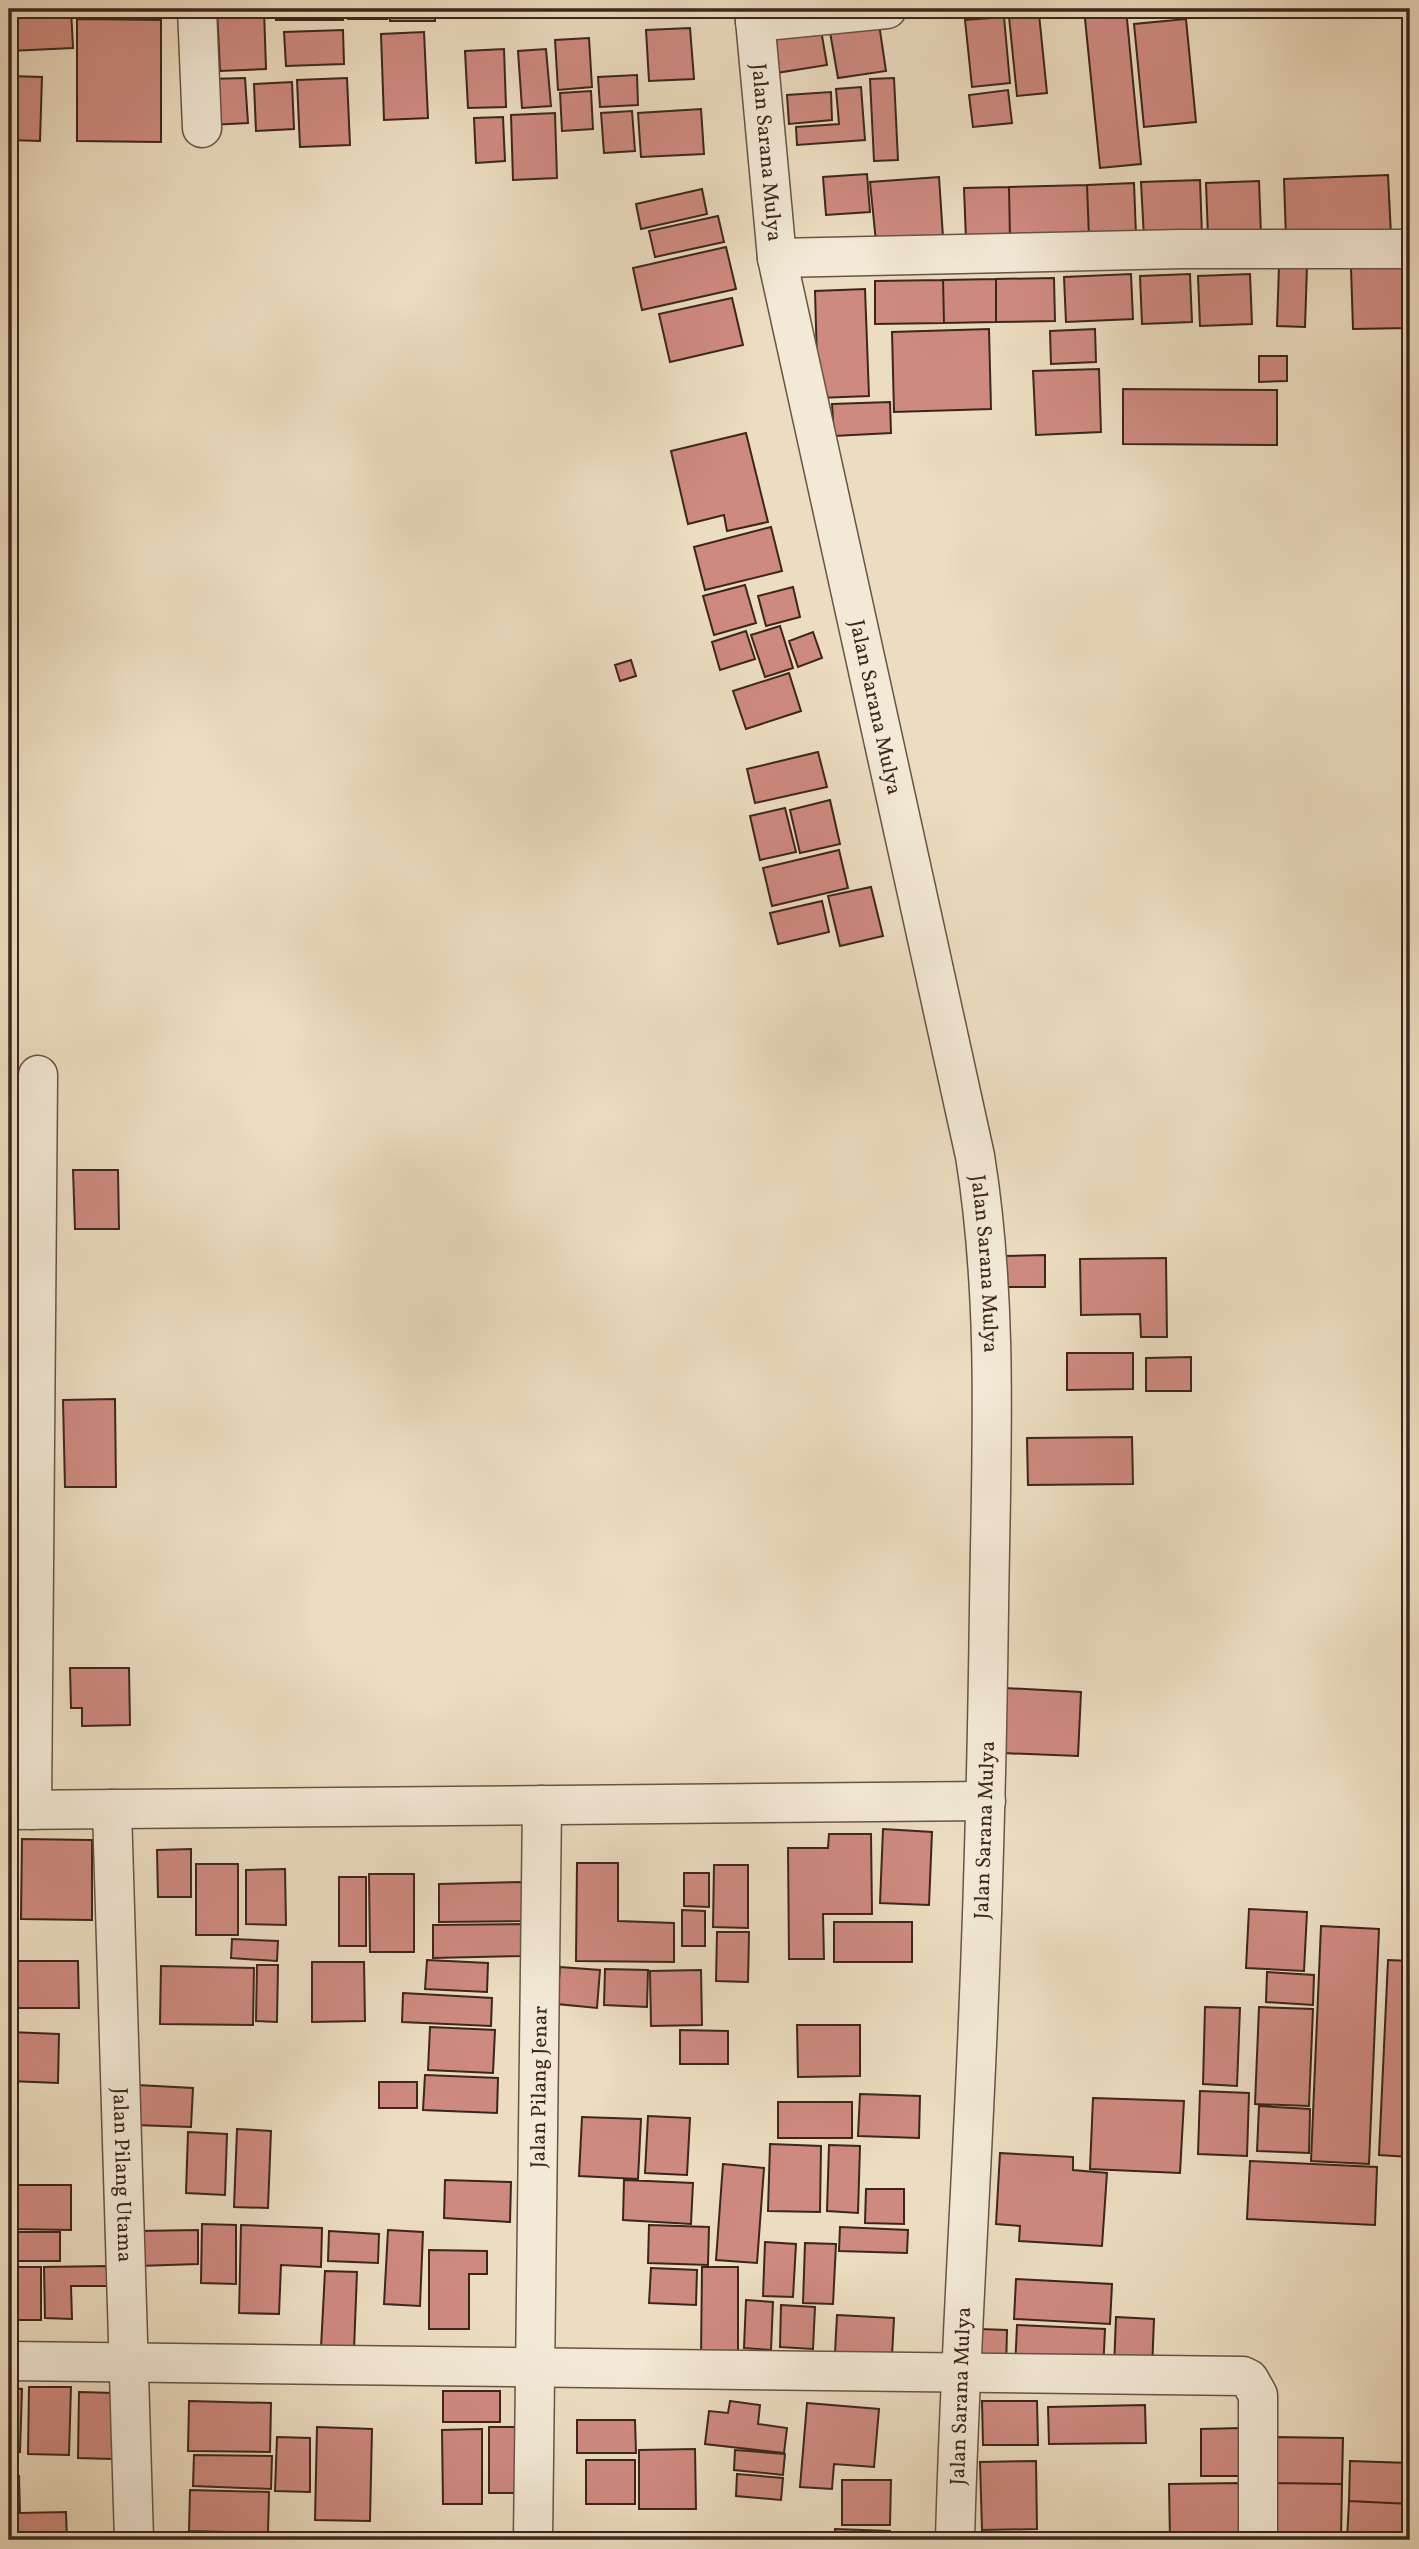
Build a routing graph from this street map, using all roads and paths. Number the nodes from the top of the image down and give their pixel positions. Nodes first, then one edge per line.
1 (197, 9) edge
2 (887, 9) edge
3 (754, 15) edge
4 (202, 128) dead end
5 (1410, 249) edge
6 (777, 258) junction
7 (38, 1075) dead end
8 (986, 1801) junction
9 (542, 1804) junction
10 (113, 1809) junction
11 (20, 1810) edge
12 (9, 2361) edge
13 (130, 2363) junction
14 (536, 2368) junction
15 (959, 2374) junction
16 (134, 2540) edge
17 (533, 2540) edge
18 (955, 2540) edge
19 (1258, 2540) edge

1 - 4 street
2 - 3 street
3 - 6 street, Jalan Sarana Mulya
5 - 6 street
6 - 8 street, Jalan Sarana Mulya
7 - 11 street
8 - 9 street
8 - 15 street, Jalan Sarana Mulya
9 - 10 street
9 - 14 street, Jalan Pilang Jenar
10 - 11 street
10 - 13 street, Jalan Pilang Utama
12 - 13 street
13 - 14 street
13 - 16 street, Jalan Pilang Utama
14 - 15 street
14 - 17 street, Jalan Pilang Jenar
15 - 18 street, Jalan Sarana Mulya
15 - 19 street

